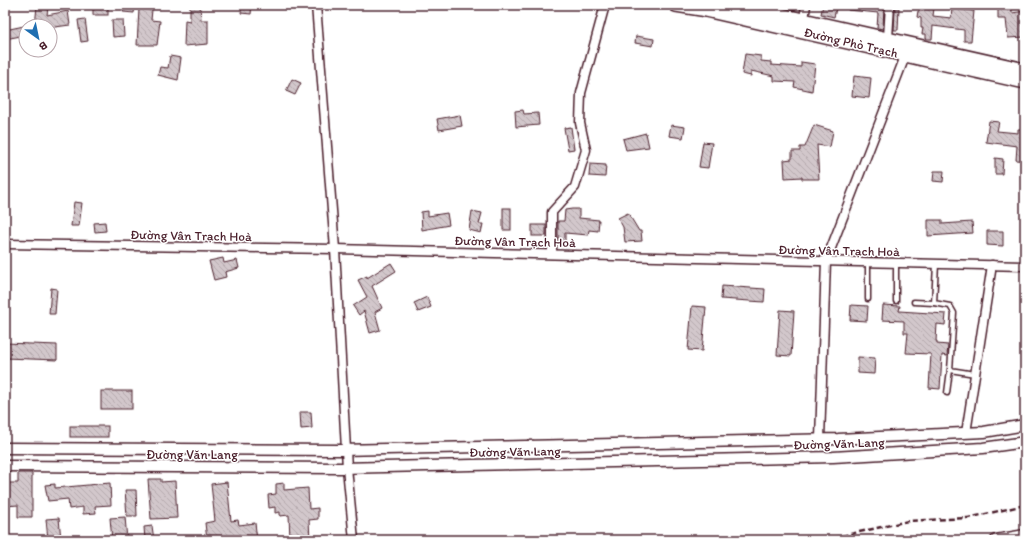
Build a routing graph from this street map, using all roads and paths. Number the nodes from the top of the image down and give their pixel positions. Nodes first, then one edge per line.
1 (316, 5) edge
2 (605, 5) edge
3 (676, 5) edge
4 (736, 5) edge
5 (806, 5) edge
6 (890, 5) edge
7 (804, 20) junction
8 (888, 38) junction
9 (908, 49) junction
10 (1025, 70) edge
11 (1025, 82) edge
12 (5, 244) edge
13 (335, 248) junction
14 (552, 254) junction
15 (826, 261) junction
16 (868, 262) junction
17 (896, 263) junction
18 (936, 264) junction
19 (992, 265) junction
20 (1025, 266) edge
21 (868, 299) dead end
22 (896, 301) dead end
23 (914, 302) dead end
24 (934, 303) junction
25 (950, 370) junction
26 (976, 374) junction
27 (947, 393) dead end
28 (1025, 425) edge
29 (966, 433) junction
30 (820, 439) junction
31 (1025, 442) edge
32 (5, 448) edge
33 (348, 450) junction
34 (5, 466) edge
35 (347, 468) junction
36 (1025, 535) edge
37 (354, 540) edge
38 (996, 540) edge

1 - 13 street
2 - 14 street
3 - 9 highway, Đường Phò Trạch
4 - 7 highway, Đường Phò Trạch
5 - 7 street
6 - 8 street
7 - 8 highway, Đường Phò Trạch
8 - 9 highway, Đường Phò Trạch
9 - 10 highway, Đường Phò Trạch
9 - 11 highway, Đường Phò Trạch
9 - 15 street
12 - 13 street, Đường Vân Trạch Hoà
13 - 14 street, Đường Vân Trạch Hoà
13 - 33 street
14 - 15 street, Đường Vân Trạch Hoà
15 - 16 street, Đường Vân Trạch Hoà
15 - 30 street
16 - 17 street, Đường Vân Trạch Hoà
16 - 21 lane
17 - 18 street, Đường Vân Trạch Hoà
17 - 22 lane
18 - 19 street, Đường Vân Trạch Hoà
18 - 24 lane
19 - 20 street, Đường Vân Trạch Hoà
19 - 26 street
23 - 24 lane
24 - 25 lane
25 - 26 lane
25 - 27 lane
26 - 29 street
28 - 29 street, Đường Văn Lang
29 - 30 street, Đường Văn Lang
30 - 33 street, Đường Văn Lang
31 - 35 street, Đường Văn Lang
32 - 33 street, Đường Văn Lang
33 - 35 street
34 - 35 street, Đường Văn Lang
35 - 37 street
36 - 38 street

